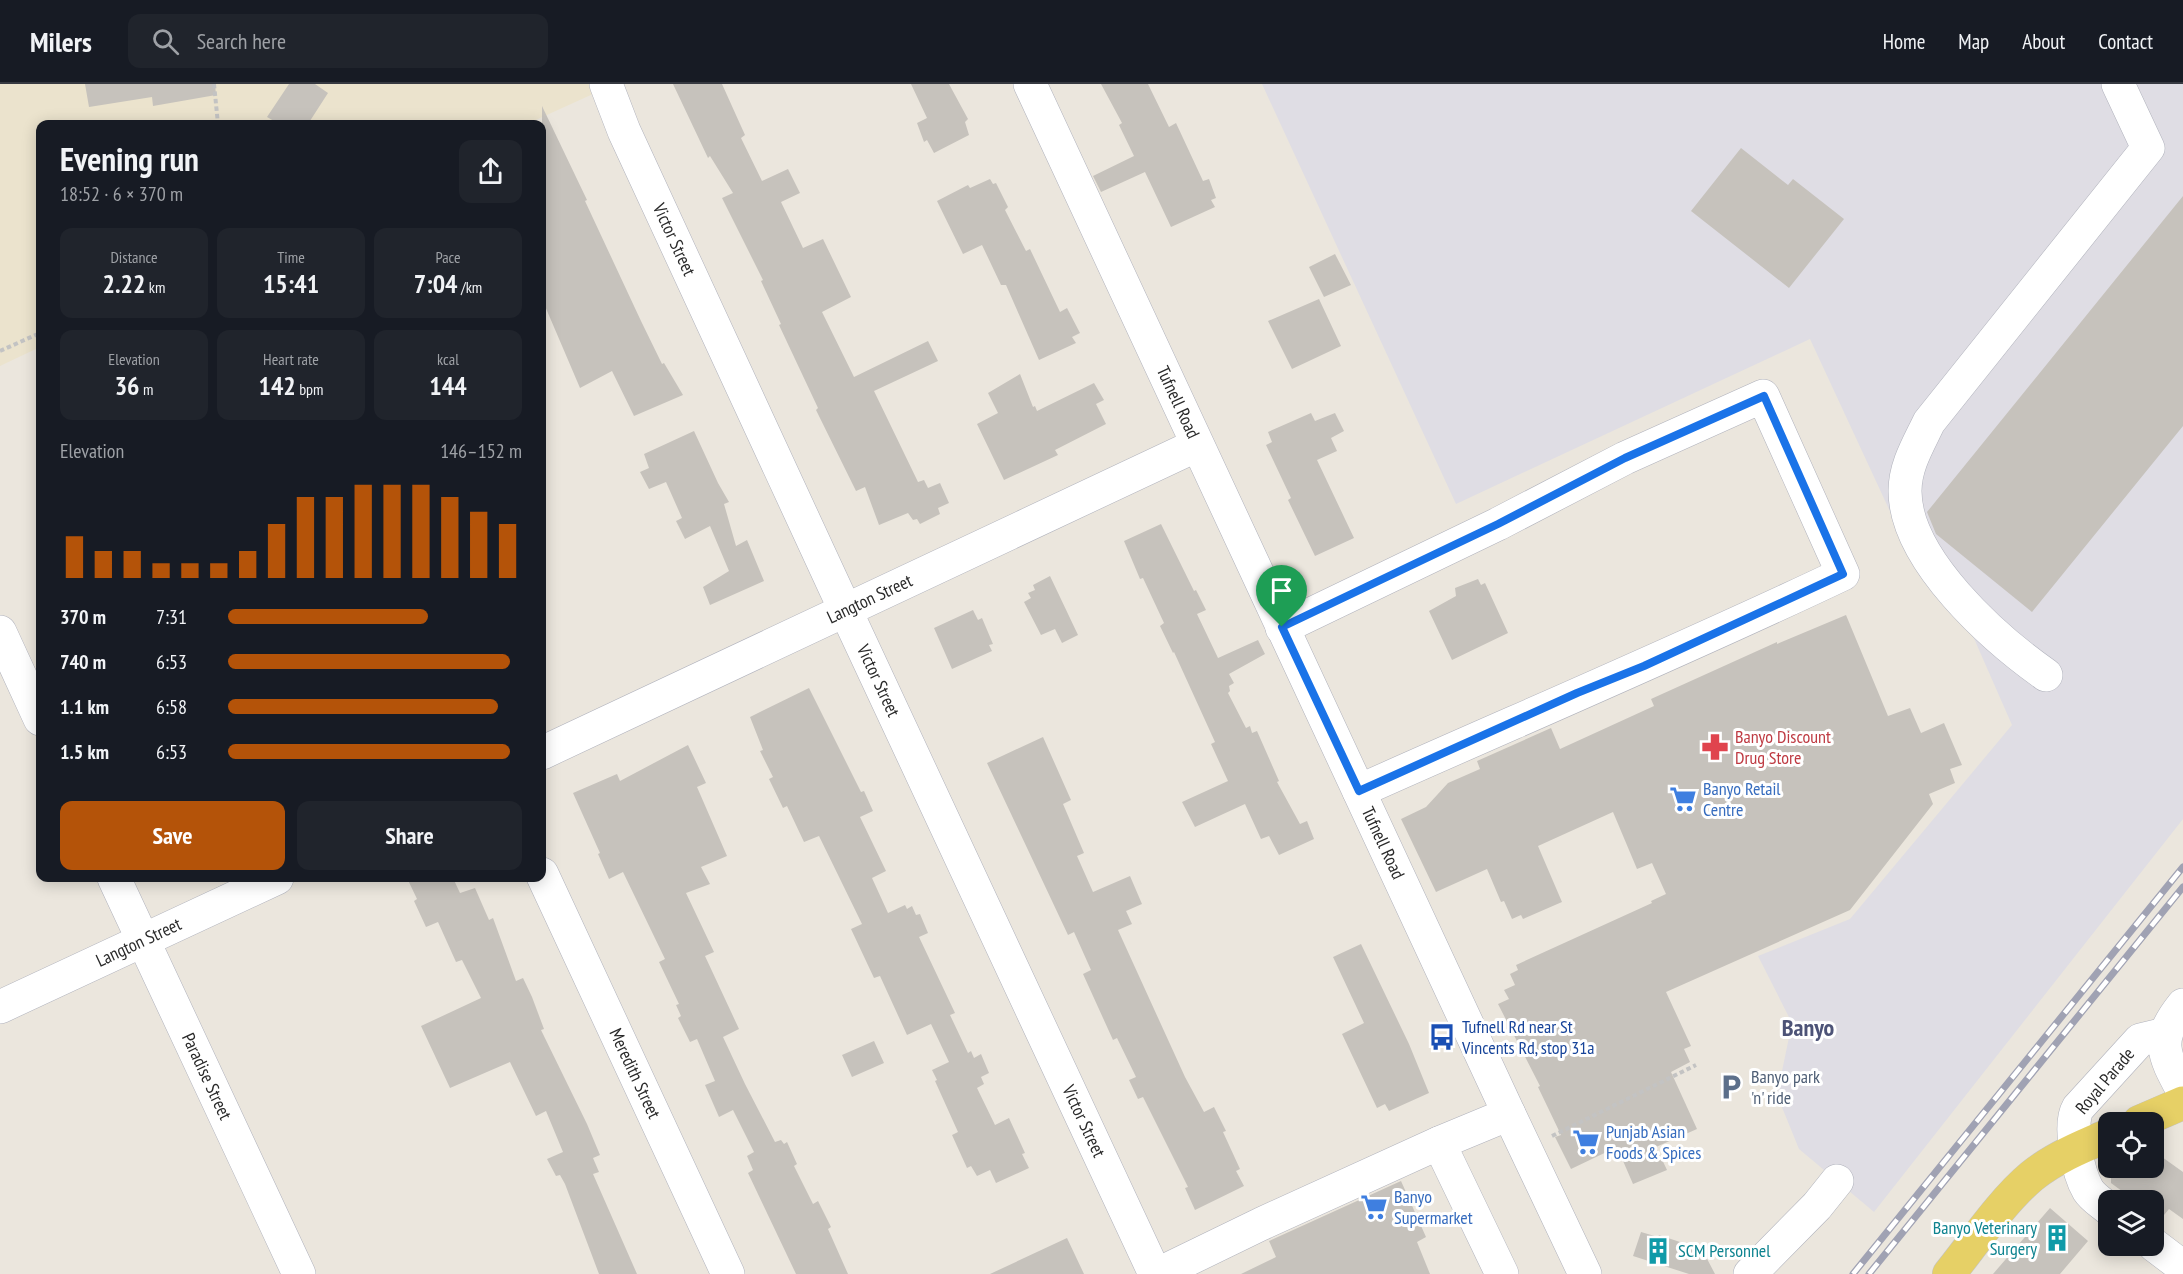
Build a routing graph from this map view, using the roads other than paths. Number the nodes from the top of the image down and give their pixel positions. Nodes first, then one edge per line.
1 (606, 84) edge
2 (1030, 84) edge
3 (2118, 84) edge
4 (1197, 445) junction
5 (846, 611) junction
6 (1282, 627) junction
7 (0, 632) edge
8 (2046, 675) dead end
9 (36, 710) edge
10 (546, 751) edge
11 (1359, 791) junction
12 (116, 882) edge
13 (268, 882) edge
14 (546, 882) edge
15 (144, 940) junction
16 (2183, 1005) edge
17 (0, 1007) edge
18 (2165, 1034) junction
19 (2183, 1091) edge
20 (2183, 1103) edge
21 (2162, 1112) edge
22 (1509, 1114) junction
23 (2098, 1140) edge
24 (1439, 1143) junction
25 (2076, 1150) junction
26 (1837, 1181) dead end
27 (2098, 1198) edge
28 (2164, 1253) edge
29 (2183, 1267) edge
30 (299, 1274) edge
31 (728, 1274) edge
32 (1157, 1274) edge
33 (1502, 1274) edge
34 (1585, 1274) edge
35 (1750, 1274) edge
36 (1949, 1274) edge

1 - 5 street, Victor Street
2 - 4 street, Tufnell Road
3 - 8 street
4 - 5 street, Langton Street
4 - 6 street, Tufnell Road
5 - 10 street, Langton Street
5 - 32 street, Victor Street
6 - 11 street, Tufnell Road
6 - 11 street
7 - 9 street
11 - 22 street, Tufnell Road
12 - 15 street, Paradise Street
13 - 15 street, Langton Street
14 - 31 street, Meredith Street
15 - 17 street, Langton Street
15 - 30 street, Paradise Street
16 - 18 street
18 - 19 street, Royal Parade
18 - 25 street, Royal Parade
20 - 21 main road
22 - 24 street
22 - 34 street, Tufnell Road
23 - 25 main road, Royal Parade
24 - 32 street
24 - 33 street
25 - 27 street
25 - 36 main road, Royal Parade
26 - 35 street
28 - 29 street

